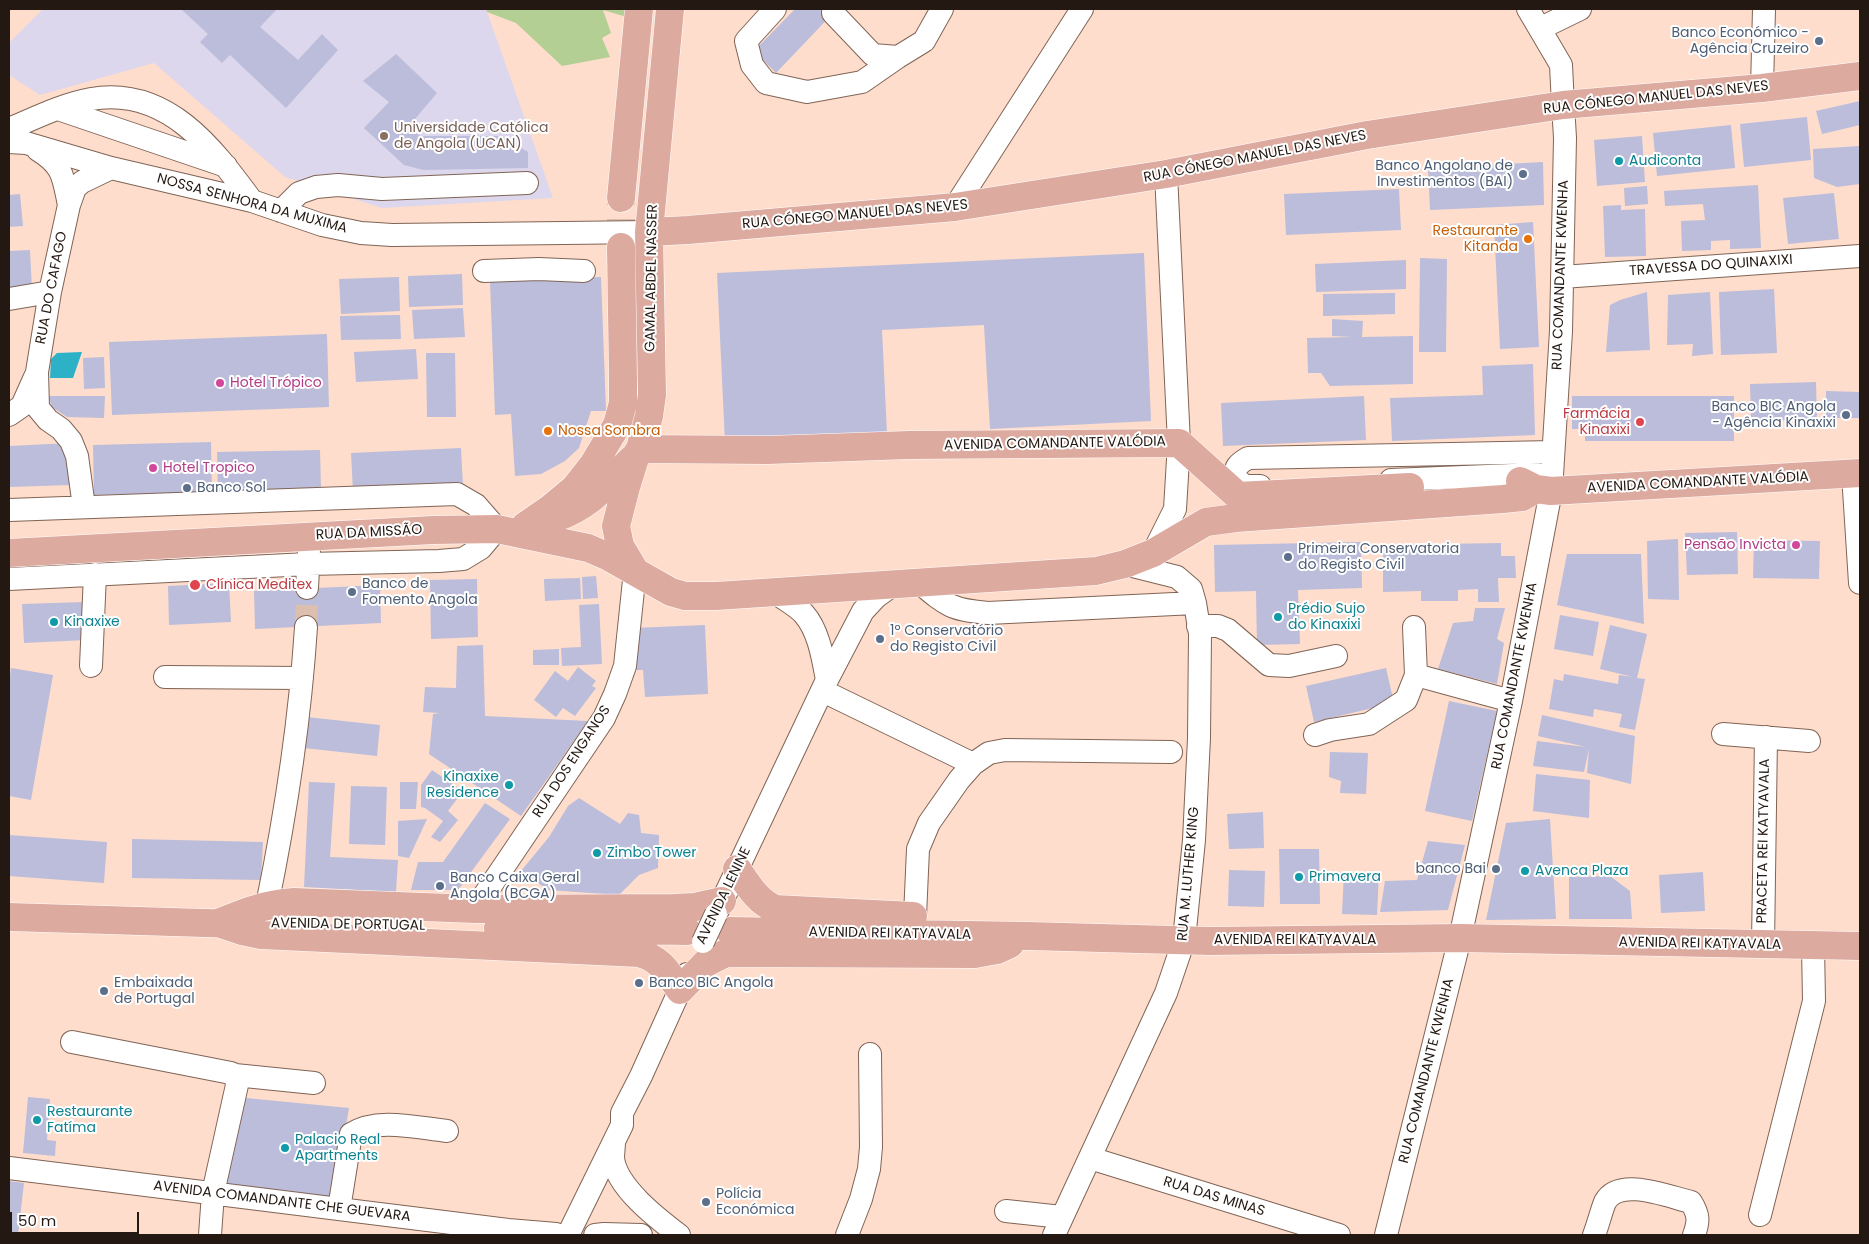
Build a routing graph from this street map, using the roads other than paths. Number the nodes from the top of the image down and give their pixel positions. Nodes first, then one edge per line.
1 (639, 9) edge
2 (670, 9) edge
3 (680, 9) edge
4 (775, 9) edge
5 (942, 9) edge
6 (1082, 9) edge
7 (1528, 9) edge
8 (1580, 9) edge
9 (1764, 9) edge
10 (833, 13) dead end
11 (1541, 28) junction
12 (898, 57) junction
13 (1860, 76) edge
14 (1762, 88) junction
15 (1563, 105) junction
16 (58, 109) junction
17 (9, 129) edge
18 (18, 143) edge
19 (226, 166) junction
20 (111, 168) junction
21 (1166, 174) junction
22 (526, 183) dead end
23 (621, 198) tunnel mouth
24 (252, 201) junction
25 (68, 205) junction
26 (955, 206) junction
27 (281, 211) junction
28 (656, 232) junction
29 (538, 233) junction
30 (621, 247) tunnel mouth
31 (1860, 256) edge
32 (539, 269) junction
33 (484, 271) dead end
34 (584, 271) dead end
35 (1562, 277) junction
36 (50, 292) junction
37 (9, 299) edge
38 (37, 372) junction
39 (9, 415) edge
40 (48, 420) junction
41 (9, 421) edge
42 (1179, 443) junction
43 (638, 452) junction
44 (1856, 474) edge
45 (1548, 476) junction
46 (84, 508) junction
47 (9, 510) edge
48 (525, 526) junction
49 (497, 529) junction
50 (310, 536) junction
51 (9, 553) edge
52 (1153, 553) junction
53 (308, 564) junction
54 (1125, 564) junction
55 (635, 571) junction
56 (95, 574) junction
57 (9, 579) edge
58 (1860, 583) edge
59 (907, 584) junction
60 (307, 588) tunnel mouth
61 (776, 593) junction
62 (716, 596) joint
63 (1195, 603) junction
64 (1198, 626) junction
65 (306, 627) tunnel mouth
66 (1414, 627) dead end
67 (1336, 656) dead end
68 (91, 666) dead end
69 (1416, 675) junction
70 (165, 677) dead end
71 (302, 678) junction
72 (825, 685) junction
73 (1511, 701) junction
74 (1723, 734) dead end
75 (1315, 735) dead end
76 (1766, 737) junction
77 (1809, 741) dead end
78 (1172, 752) dead end
79 (973, 764) junction
80 (737, 869) junction
81 (267, 905) junction
82 (476, 909) junction
83 (723, 915) junction
84 (915, 916) junction
85 (9, 917) edge
86 (218, 923) junction
87 (695, 936) junction
88 (1028, 936) junction
89 (1460, 938) junction
90 (1184, 940) junction
91 (1763, 946) junction
92 (1813, 946) junction
93 (1860, 946) edge
94 (680, 990) junction
95 (72, 1042) dead end
96 (870, 1054) dead end
97 (235, 1075) junction
98 (314, 1083) dead end
99 (622, 1113) junction
100 (447, 1131) dead end
101 (614, 1142) junction
102 (1090, 1158) junction
103 (9, 1168) edge
104 (213, 1194) junction
105 (339, 1209) junction
106 (1006, 1211) dead end
107 (1760, 1214) dead end
108 (1058, 1226) edge
109 (443, 1229) edge
110 (210, 1235) edge
111 (560, 1235) edge
112 (595, 1235) edge
113 (641, 1235) edge
114 (679, 1235) edge
115 (847, 1235) edge
116 (1339, 1235) edge
117 (1386, 1235) edge
118 (1594, 1235) edge
119 (1694, 1235) edge

1 - 23 main road
2 - 28 main road, GAMAL ABDEL NASSER
3 - 28 main road, GAMAL ABDEL NASSER
4 - 12 street
5 - 12 street
6 - 26 street
7 - 11 street, RUA COMANDANTE KWENHA
8 - 11 street
9 - 14 street
10 - 12 street
11 - 15 street, RUA COMANDANTE KWENHA
13 - 14 main road, RUA CÓNEGO MANUEL DAS NEVES
14 - 15 main road, RUA CÓNEGO MANUEL DAS NEVES
15 - 21 main road, RUA CÓNEGO MANUEL DAS NEVES
15 - 35 street, RUA COMANDANTE KWENHA
16 - 17 street
16 - 19 street
16 - 19 street
18 - 20 street, NOSSA SENHORA DA MUXIMA
18 - 25 street, RUA DO CAFAGO
19 - 24 street
20 - 24 street, NOSSA SENHORA DA MUXIMA
20 - 25 street, RUA DO CAFAGO
21 - 26 main road, RUA CÓNEGO MANUEL DAS NEVES
21 - 42 street
22 - 27 street
24 - 27 street, NOSSA SENHORA DA MUXIMA
25 - 36 street, RUA DO CAFAGO
26 - 28 main road, RUA CÓNEGO MANUEL DAS NEVES
27 - 29 street, NOSSA SENHORA DA MUXIMA
28 - 29 street, NOSSA SENHORA DA MUXIMA
28 - 43 main road, GAMAL ABDEL NASSER
29 - 32 street
30 - 48 main road, GAMAL ABDEL NASSER
31 - 35 street, TRAVESSA DO QUINAXIXI
32 - 33 street
32 - 34 street
35 - 45 street, RUA COMANDANTE KWENHA
36 - 37 street
36 - 38 street, RUA DO CAFAGO
38 - 39 street, RUA DO CAFAGO
38 - 40 street, RUA DO CAFAGO
40 - 41 street
40 - 46 street, RUA DO CAFAGO
42 - 43 main road, AVENIDA COMANDANTE VALÓDIA
42 - 45 main road, AVENIDA COMANDANTE VALÓDIA
42 - 52 street
43 - 48 main road, GAMAL ABDEL NASSER
43 - 55 main road, GAMAL ABDEL NASSER
44 - 45 main road, AVENIDA COMANDANTE VALÓDIA
44 - 58 street
45 - 45 street
45 - 52 main road, AVENIDA COMANDANTE VALÓDIA
45 - 73 street, RUA COMANDANTE KWENHA
46 - 47 street
46 - 49 street
48 - 49 main road, GAMAL ABDEL NASSER
49 - 50 main road, RUA DA MISSÃO
49 - 53 street
49 - 55 main road, RUA DA MISSÃO
50 - 51 main road, RUA DA MISSÃO
50 - 53 street
52 - 54 main road, AVENIDA COMANDANTE VALÓDIA
53 - 56 street
53 - 60 street
54 - 59 main road, AVENIDA COMANDANTE VALÓDIA
54 - 63 street, RUA M. LUTHER KING
55 - 62 main road, RUA DA MISSÃO
55 - 82 street, RUA DOS ENGANOS
56 - 57 street
56 - 68 street
59 - 61 main road, AVENIDA COMANDANTE VALÓDIA
59 - 63 street
59 - 72 street, AVENIDA LENINE
61 - 62 main road, AVENIDA COMANDANTE VALÓDIA
61 - 72 street
63 - 64 street, RUA M. LUTHER KING
64 - 67 street
64 - 90 street, RUA M. LUTHER KING
65 - 71 street
66 - 69 street
69 - 73 street
69 - 75 street
70 - 71 street
71 - 81 street
72 - 79 street
72 - 80 street, AVENIDA LENINE
73 - 89 street, RUA COMANDANTE KWENHA
74 - 76 street, PRACETA REI KATYAVALA
76 - 77 street, PRACETA REI KATYAVALA
76 - 91 street, PRACETA REI KATYAVALA
78 - 79 street
79 - 84 street
80 - 83 street, AVENIDA LENINE
80 - 84 main road
81 - 82 main road, AVENIDA REI KATYAVALA
81 - 86 main road, AVENIDA REI KATYAVALA
82 - 83 main road, AVENIDA REI KATYAVALA
83 - 87 street, AVENIDA LENINE, bridge
83 - 88 main road, AVENIDA REI KATYAVALA
84 - 88 main road
85 - 86 main road, AVENIDA DE PORTUGAL
86 - 87 main road, AVENIDA DE PORTUGAL
86 - 94 main road
87 - 94 street, AVENIDA LENINE
88 - 90 main road, AVENIDA REI KATYAVALA
88 - 94 main road
89 - 90 main road, AVENIDA REI KATYAVALA
89 - 91 main road, AVENIDA REI KATYAVALA
89 - 117 street, RUA COMANDANTE KWENHA
90 - 102 street, RUA M. LUTHER KING
91 - 92 main road, AVENIDA REI KATYAVALA
92 - 93 main road, AVENIDA REI KATYAVALA
92 - 107 street
94 - 99 street, AVENIDA LENINE
95 - 97 street
96 - 115 street
97 - 98 street
97 - 104 street
99 - 101 street, AVENIDA LENINE
99 - 111 street, AVENIDA LENINE
100 - 105 street
101 - 111 street, AVENIDA LENINE
101 - 114 street
102 - 108 street, RUA M. LUTHER KING
102 - 116 street, RUA DAS MINAS
103 - 104 street, AVENIDA COMANDANTE CHE GUEVARA
104 - 105 street, AVENIDA COMANDANTE CHE GUEVARA
104 - 110 street
105 - 109 street, AVENIDA COMANDANTE CHE GUEVARA
106 - 108 street
109 - 111 street, AVENIDA COMANDANTE CHE GUEVARA
112 - 113 street
118 - 119 street

